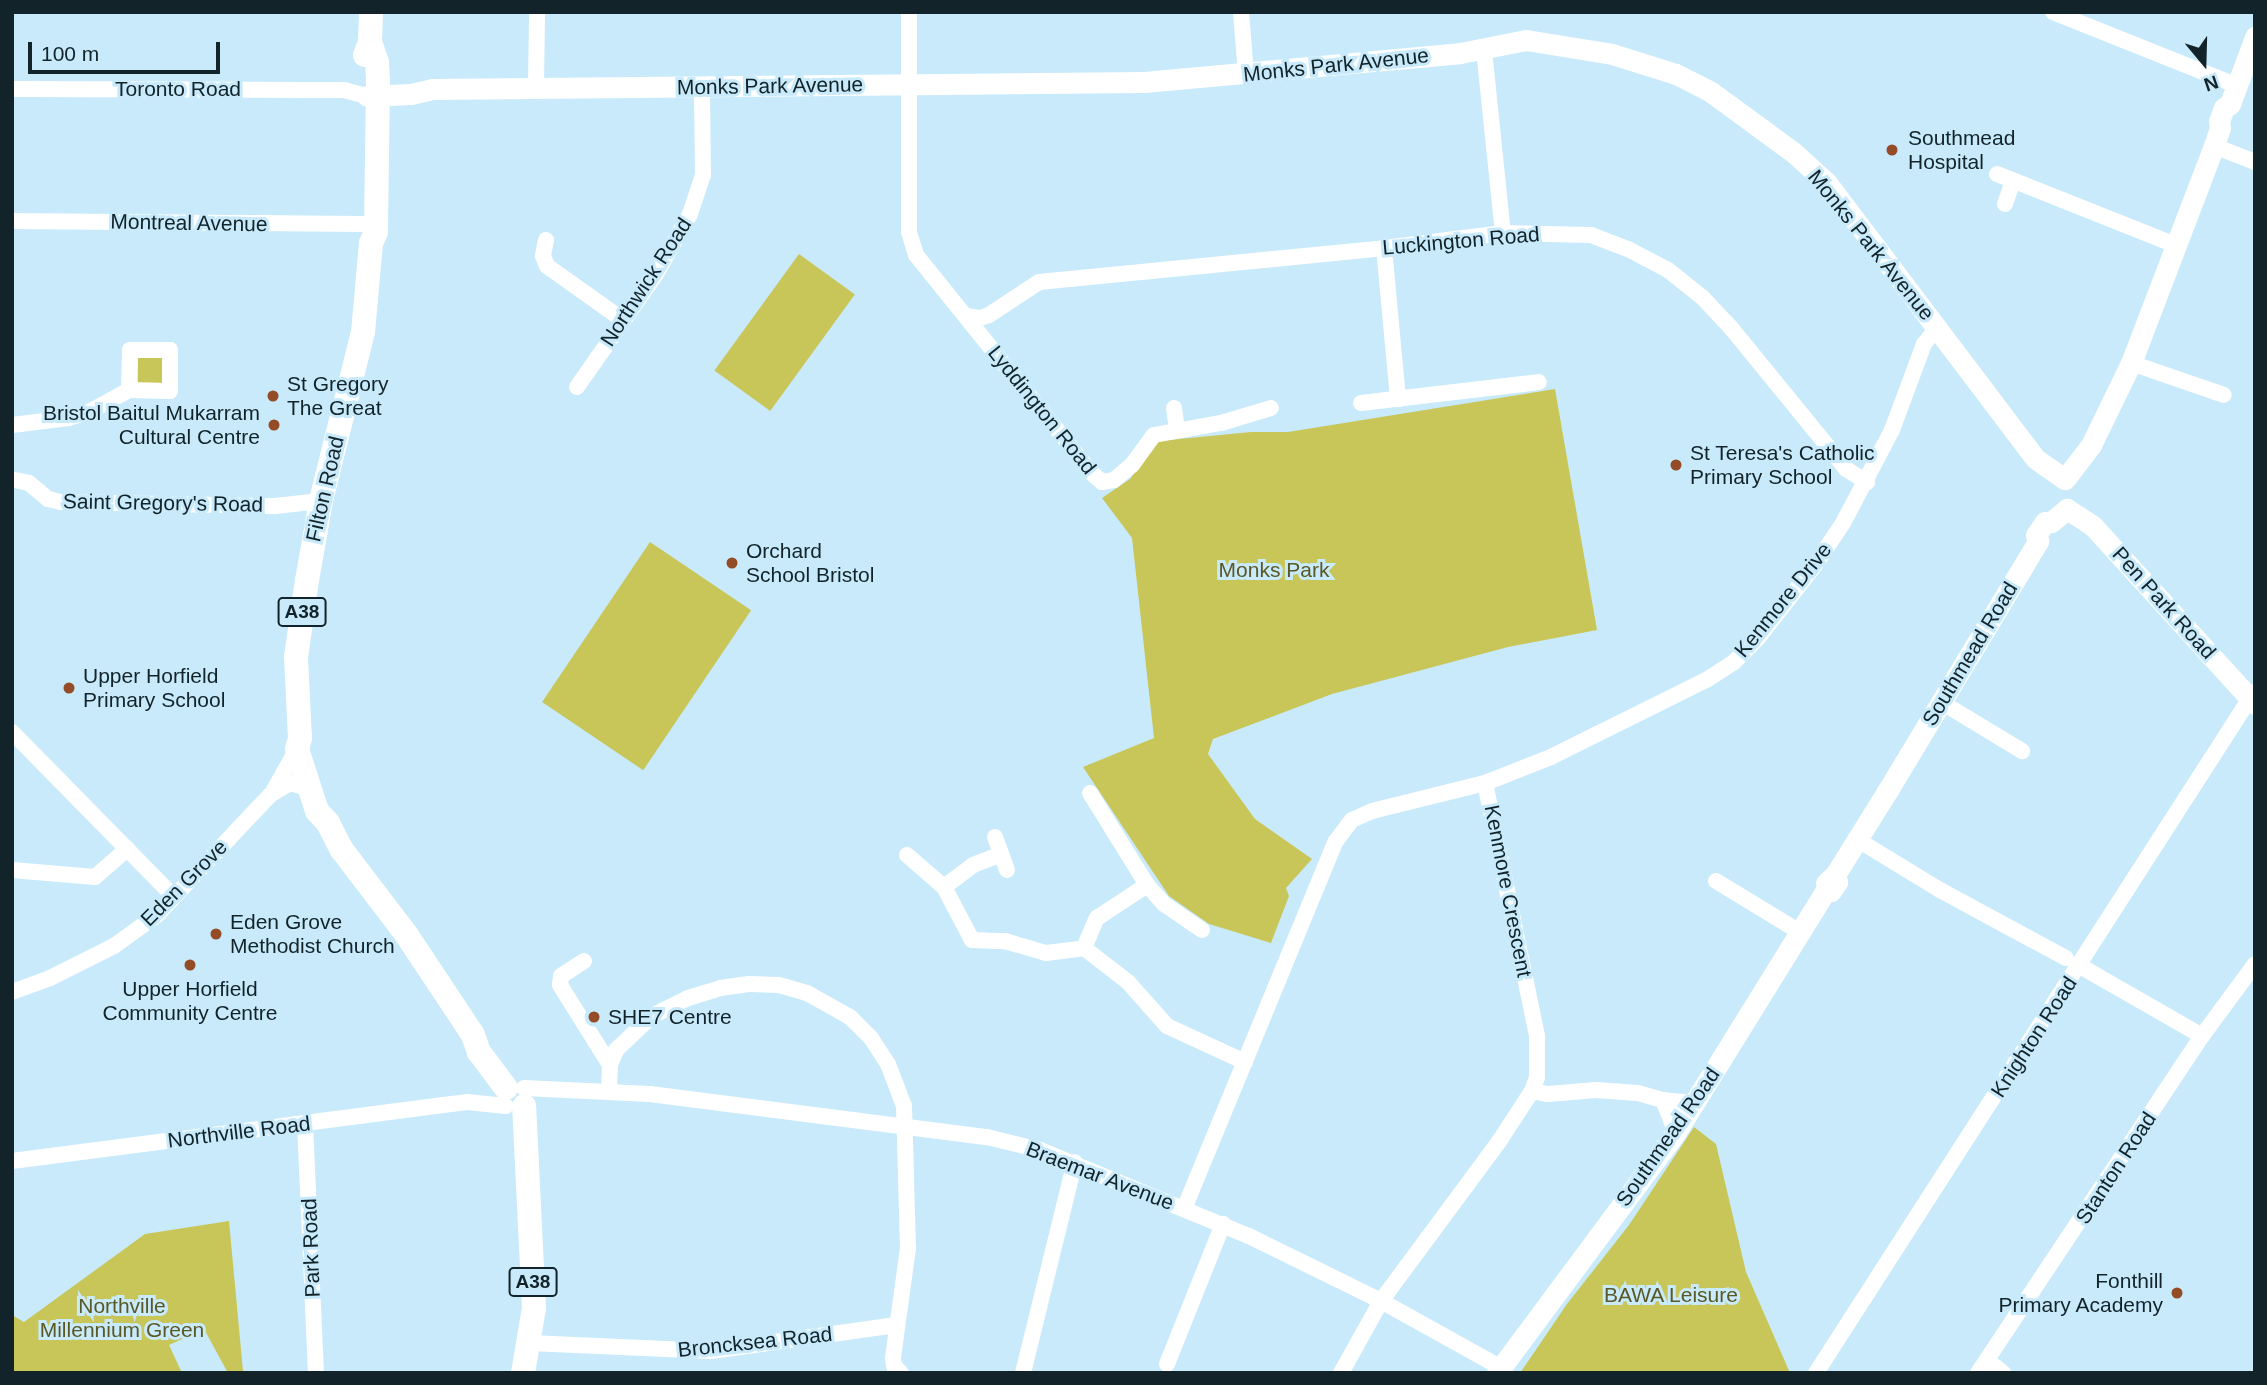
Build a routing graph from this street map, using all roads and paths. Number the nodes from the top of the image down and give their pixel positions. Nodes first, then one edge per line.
1 (371, 12) edge
2 (537, 12) edge
3 (909, 12) edge
4 (1241, 12) edge
5 (2053, 12) edge
6 (2255, 37) edge
7 (1485, 50) junction
8 (1246, 74) junction
9 (908, 84) junction
10 (702, 87) junction
11 (536, 88) junction
12 (12, 89) edge
13 (367, 90) junction
14 (2234, 95) junction
15 (2217, 137) junction
16 (2255, 162) edge
17 (1997, 174) dead end
18 (2013, 181) junction
19 (2005, 204) dead end
20 (12, 221) edge
21 (368, 233) junction
22 (1503, 233) junction
23 (546, 240) dead end
24 (2175, 245) junction
25 (1384, 248) junction
26 (967, 316) junction
27 (623, 320) junction
28 (1937, 328) junction
29 (2131, 363) junction
30 (1539, 382) dead end
31 (577, 387) dead end
32 (130, 390) dead end
33 (2224, 395) dead end
34 (1398, 399) junction
35 (1361, 403) dead end
36 (1174, 408) dead end
37 (1262, 416) dead end
38 (12, 425) edge
39 (1177, 429) junction
40 (13, 479) edge
41 (2065, 479) junction
42 (1867, 482) junction
43 (321, 501) junction
44 (2059, 516) junction
45 (2253, 698) edge
46 (1941, 702) junction
47 (12, 732) edge
48 (299, 743) junction
49 (2022, 751) dead end
50 (1485, 783) junction
51 (308, 788) junction
52 (1090, 793) dead end
53 (270, 795) junction
54 (328, 823) junction
55 (995, 837) dead end
56 (1858, 840) junction
57 (127, 849) junction
58 (1001, 854) junction
59 (907, 855) dead end
60 (12, 870) edge
61 (1007, 870) dead end
62 (1716, 881) dead end
63 (1147, 885) junction
64 (944, 887) junction
65 (174, 897) junction
66 (1202, 930) dead end
67 (1800, 932) junction
68 (1084, 948) junction
69 (2066, 958) dead end
70 (584, 961) dead end
71 (2255, 964) edge
72 (2080, 966) junction
73 (12, 992) edge
74 (2202, 1036) junction
75 (1245, 1062) junction
76 (610, 1065) junction
77 (609, 1091) junction
78 (1532, 1091) junction
79 (515, 1097) junction
80 (1663, 1100) junction
81 (1694, 1102) junction
82 (305, 1123) junction
83 (906, 1126) junction
84 (1676, 1132) junction
85 (12, 1161) edge
86 (1075, 1162) junction
87 (1185, 1209) junction
88 (1223, 1224) junction
89 (1381, 1301) junction
90 (896, 1325) junction
91 (530, 1342) junction
92 (1167, 1364) dead end
93 (1983, 1366) edge
94 (1499, 1370) edge
95 (316, 1373) edge
96 (523, 1373) edge
97 (901, 1373) edge
98 (1023, 1373) edge
99 (1341, 1373) edge
100 (1816, 1373) edge
101 (2003, 1373) edge

1 - 13 main road, Filton Road / A38
2 - 11 street
3 - 9 street
4 - 8 street
5 - 14 street
6 - 14 street
7 - 8 street, Monks Park Avenue
7 - 22 street
7 - 28 street, Monks Park Avenue
8 - 9 street, Monks Park Avenue
9 - 10 street, Monks Park Avenue
9 - 26 street, Lyddington Road
10 - 11 street, Monks Park Avenue
10 - 27 street, Northwick Road
11 - 13 street, Monks Park Avenue
12 - 13 street, Toronto Road
13 - 21 main road, Filton Road / A38
14 - 15 street
15 - 16 street
15 - 24 street
17 - 18 street
18 - 19 street
18 - 24 street
20 - 21 street, Montreal Avenue
21 - 43 main road, Filton Road / A38
22 - 25 street, Luckington Road
22 - 42 street, Luckington Road
23 - 27 street
24 - 29 street
25 - 26 street, Luckington Road
25 - 34 street
26 - 39 street, Lyddington Road
27 - 31 street, Northwick Road
28 - 41 street, Monks Park Avenue
28 - 42 street, Kenmore Drive
29 - 33 street
29 - 41 street
30 - 34 street
32 - 38 street
34 - 35 street
36 - 39 street
37 - 39 street, Lyddington Road
40 - 43 street, Saint Gregory's Road
41 - 44 street
42 - 50 street, Kenmore Drive
43 - 48 main road, Filton Road / A38
44 - 45 street, Pen Park Road
44 - 46 street, Southmead Road
45 - 72 street, Knighton Road
46 - 49 street
46 - 56 street, Southmead Road
47 - 57 street
48 - 51 main road, Filton Road / A38
48 - 53 street, Eden Grove
48 - 54 main road, Filton Road / A38
50 - 75 street, Kenmore Crescent
50 - 78 street, Kenmore Crescent
51 - 53 street
51 - 54 main road, Filton Road / A38
52 - 63 street
53 - 65 street, Eden Grove
54 - 79 main road, Filton Road / A38
55 - 58 street
56 - 67 street, Southmead Road
56 - 69 street
57 - 60 street
57 - 65 street
58 - 61 street
58 - 64 street
59 - 64 street
62 - 67 street
63 - 66 street
63 - 68 street
64 - 68 street
65 - 73 street, Eden Grove
67 - 81 street, Southmead Road
68 - 75 street
70 - 76 street
71 - 74 street, Stanton Road
72 - 74 street
72 - 100 street, Knighton Road
74 - 93 street, Stanton Road
75 - 87 street, Kenmore Crescent
76 - 77 street
76 - 83 street
77 - 79 street, Braemar Avenue
77 - 83 street, Braemar Avenue
78 - 80 street
78 - 89 street, Kenmore Crescent
79 - 82 street, Northville Road
79 - 91 main road, A38
80 - 81 street
80 - 84 street
81 - 84 street, Southmead Road
82 - 85 street, Northville Road
82 - 95 street, Park Road
83 - 86 street, Braemar Avenue
83 - 90 street
84 - 94 street, Southmead Road
86 - 87 street, Braemar Avenue
86 - 98 street
87 - 88 street, Braemar Avenue
88 - 89 street, Braemar Avenue
88 - 92 street
89 - 94 street, Braemar Avenue
89 - 99 street, Kenmore Crescent
90 - 91 street, Broncksea Road
90 - 97 street
91 - 96 main road, A38
93 - 101 street

